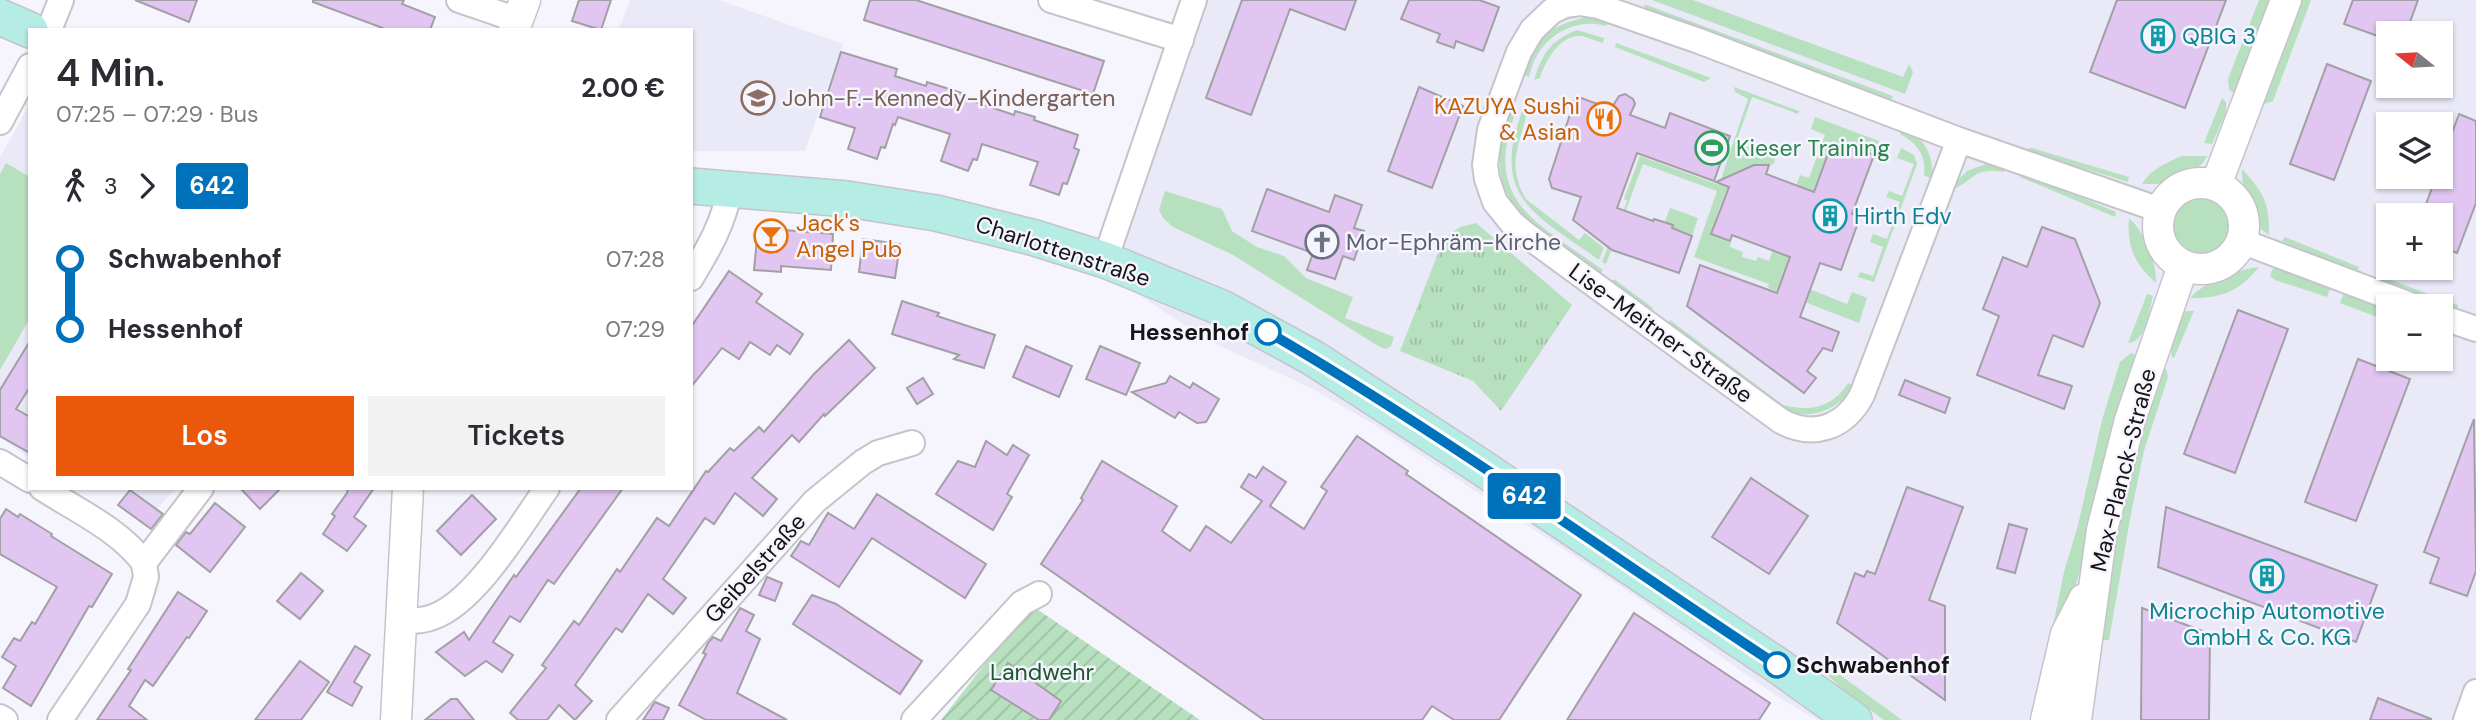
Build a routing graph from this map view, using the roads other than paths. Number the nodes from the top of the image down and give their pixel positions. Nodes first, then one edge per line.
1 (61, 0) edge
2 (459, 0) edge
3 (1051, 0) edge
4 (1194, 0) edge
5 (2286, 0) edge
6 (0, 17) edge
7 (519, 17) edge
8 (50, 28) edge
9 (28, 29) edge
10 (1181, 40) junction
11 (28, 70) edge
12 (0, 122) edge
13 (1959, 140) junction
14 (2216, 185) junction
15 (693, 186) edge
16 (730, 190) junction
17 (2160, 210) junction
18 (2241, 241) junction
19 (1105, 260) junction
20 (2183, 266) junction
21 (693, 275) edge
22 (2381, 294) edge
23 (2453, 321) edge
24 (2476, 329) edge
25 (912, 443) dead end
26 (0, 462) edge
27 (28, 480) edge
28 (45, 490) edge
29 (199, 490) edge
30 (408, 490) edge
31 (546, 490) edge
32 (144, 563) junction
33 (2095, 580) junction
34 (1039, 594) dead end
35 (400, 621) junction
36 (2476, 691) edge
37 (0, 717) edge
38 (5, 720) edge
39 (60, 720) edge
40 (396, 720) edge
41 (619, 720) edge
42 (914, 720) edge
43 (1854, 720) edge
44 (2046, 720) edge
45 (2076, 720) edge
46 (2466, 720) edge

1 - 8 street
2 - 7 street
3 - 10 street
4 - 10 street
5 - 14 street
6 - 9 main road
10 - 19 street
11 - 12 street
13 - 13 street, Lise-Meitner-Straße
13 - 17 street, Lise-Meitner-Straße
14 - 17 street
14 - 18 street
15 - 16 main road, Charlottenstraße
16 - 19 main road, Charlottenstraße
16 - 21 street
17 - 20 street
18 - 20 street
18 - 22 street
19 - 43 main road, Charlottenstraße
20 - 33 street, Max-Planck-Straße
23 - 24 street
25 - 41 street, Geibelstraße
26 - 27 street
28 - 32 street
29 - 32 street
30 - 35 street
31 - 35 street
32 - 39 street
33 - 44 street
33 - 45 street, Max-Planck-Straße
34 - 42 street
35 - 40 street
36 - 46 street
37 - 38 street

